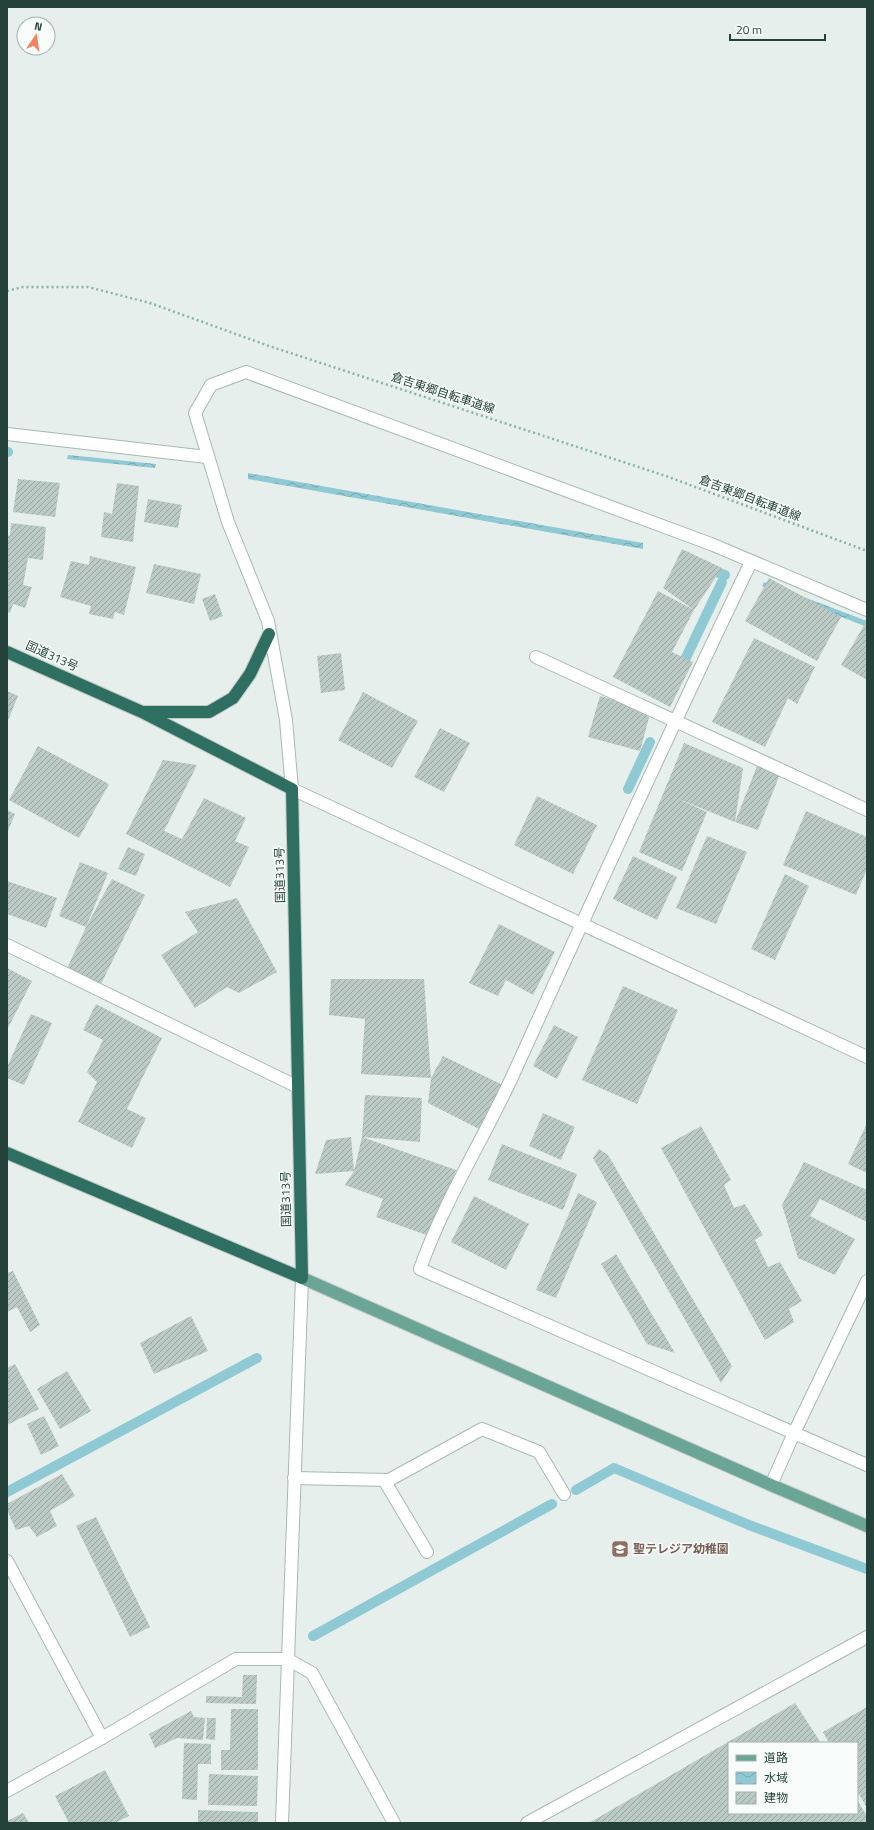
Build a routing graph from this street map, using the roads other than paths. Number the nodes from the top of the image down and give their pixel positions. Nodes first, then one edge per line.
1 (7, 434) edge
2 (207, 457) junction
3 (751, 562) junction
4 (867, 610) edge
5 (269, 634) junction
6 (7, 652) edge
7 (536, 657) dead end
8 (142, 712) junction
9 (675, 720) junction
10 (292, 789) junction
11 (867, 810) edge
12 (581, 924) junction
13 (7, 945) edge
14 (867, 1058) edge
15 (298, 1087) junction
16 (7, 1153) edge
17 (302, 1278) junction
18 (867, 1280) edge
19 (794, 1433) junction
20 (867, 1465) edge
21 (294, 1478) junction
22 (384, 1480) junction
23 (771, 1485) junction
24 (564, 1494) dead end
25 (867, 1526) edge
26 (427, 1552) dead end
27 (7, 1561) edge
28 (867, 1637) edge
29 (287, 1659) junction
30 (102, 1738) junction
31 (7, 1791) edge
32 (282, 1823) edge
33 (394, 1823) edge
34 (527, 1823) edge

1 - 2 street
2 - 3 street
2 - 5 street
3 - 4 street
3 - 9 street
5 - 8 highway
5 - 10 street
6 - 8 highway, 国道313号
7 - 9 street
8 - 10 highway, 国道313号
9 - 11 street
9 - 12 street
10 - 12 street
10 - 15 highway, 国道313号
12 - 14 street
12 - 19 street
13 - 15 street
15 - 17 highway, 国道313号
16 - 17 highway
17 - 21 street
17 - 23 main road
18 - 19 street
19 - 20 street
19 - 23 street
21 - 22 street
21 - 29 street
22 - 24 street
22 - 26 street
23 - 25 main road
27 - 30 street
28 - 34 street
29 - 30 street
29 - 32 street
29 - 33 street
30 - 31 street

